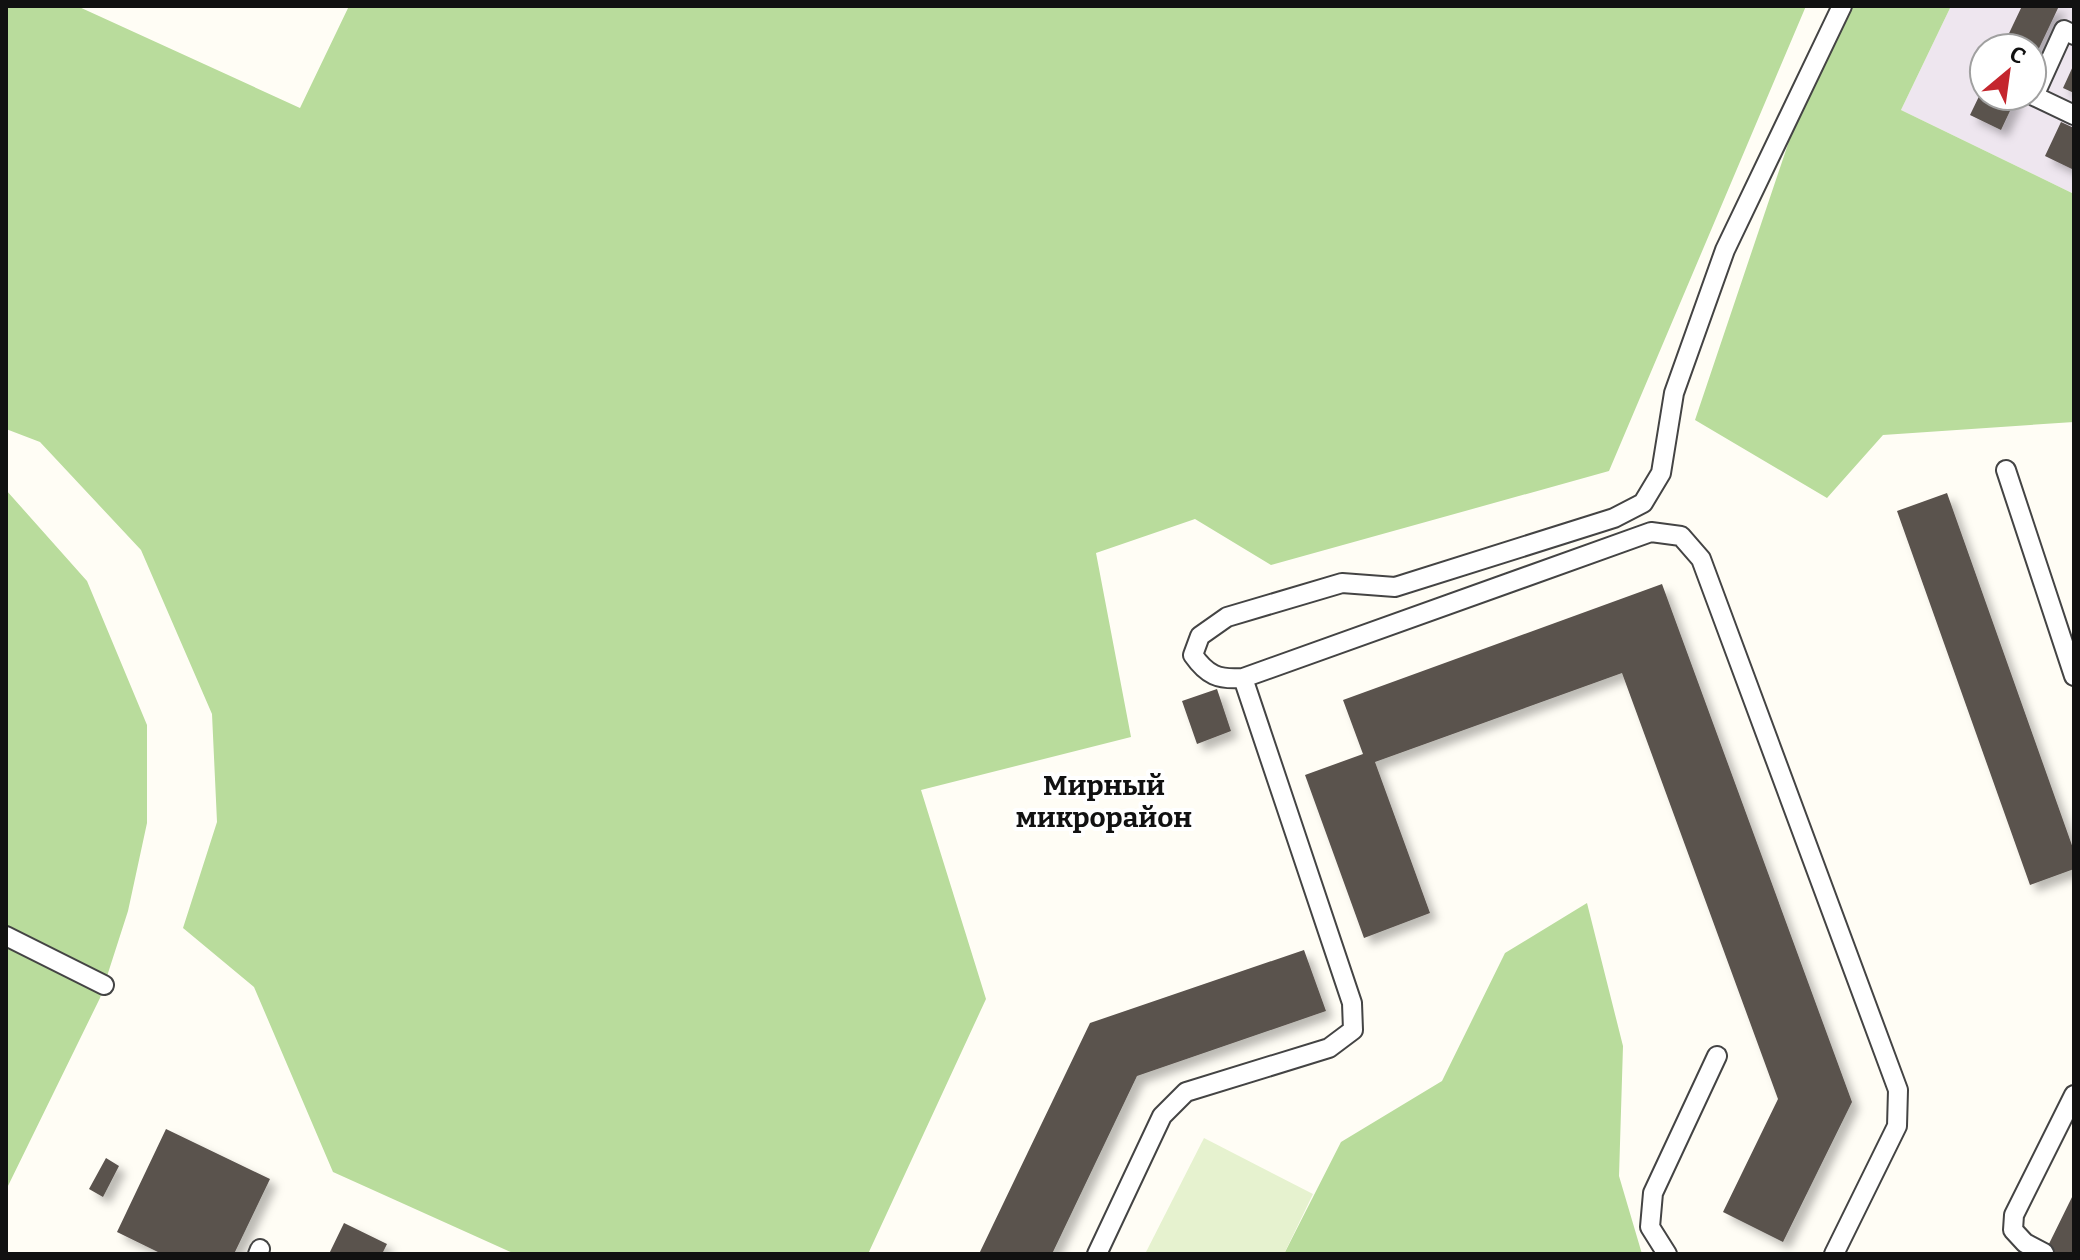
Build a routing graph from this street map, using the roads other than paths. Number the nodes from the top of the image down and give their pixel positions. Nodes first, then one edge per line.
1 (1842, 6) edge
2 (2074, 35) edge
3 (2074, 115) edge
4 (2006, 470) dead end
5 (2074, 676) edge
6 (1243, 678) junction
7 (6, 936) edge
8 (104, 985) dead end
9 (1717, 1056) dead end
10 (2074, 1095) edge
11 (2044, 1253) edge
12 (1097, 1254) edge
13 (1667, 1254) edge
14 (1834, 1254) edge

1 - 6 lane
2 - 3 lane
4 - 5 lane
6 - 12 lane
6 - 14 lane
7 - 8 lane
9 - 13 lane
10 - 11 lane

